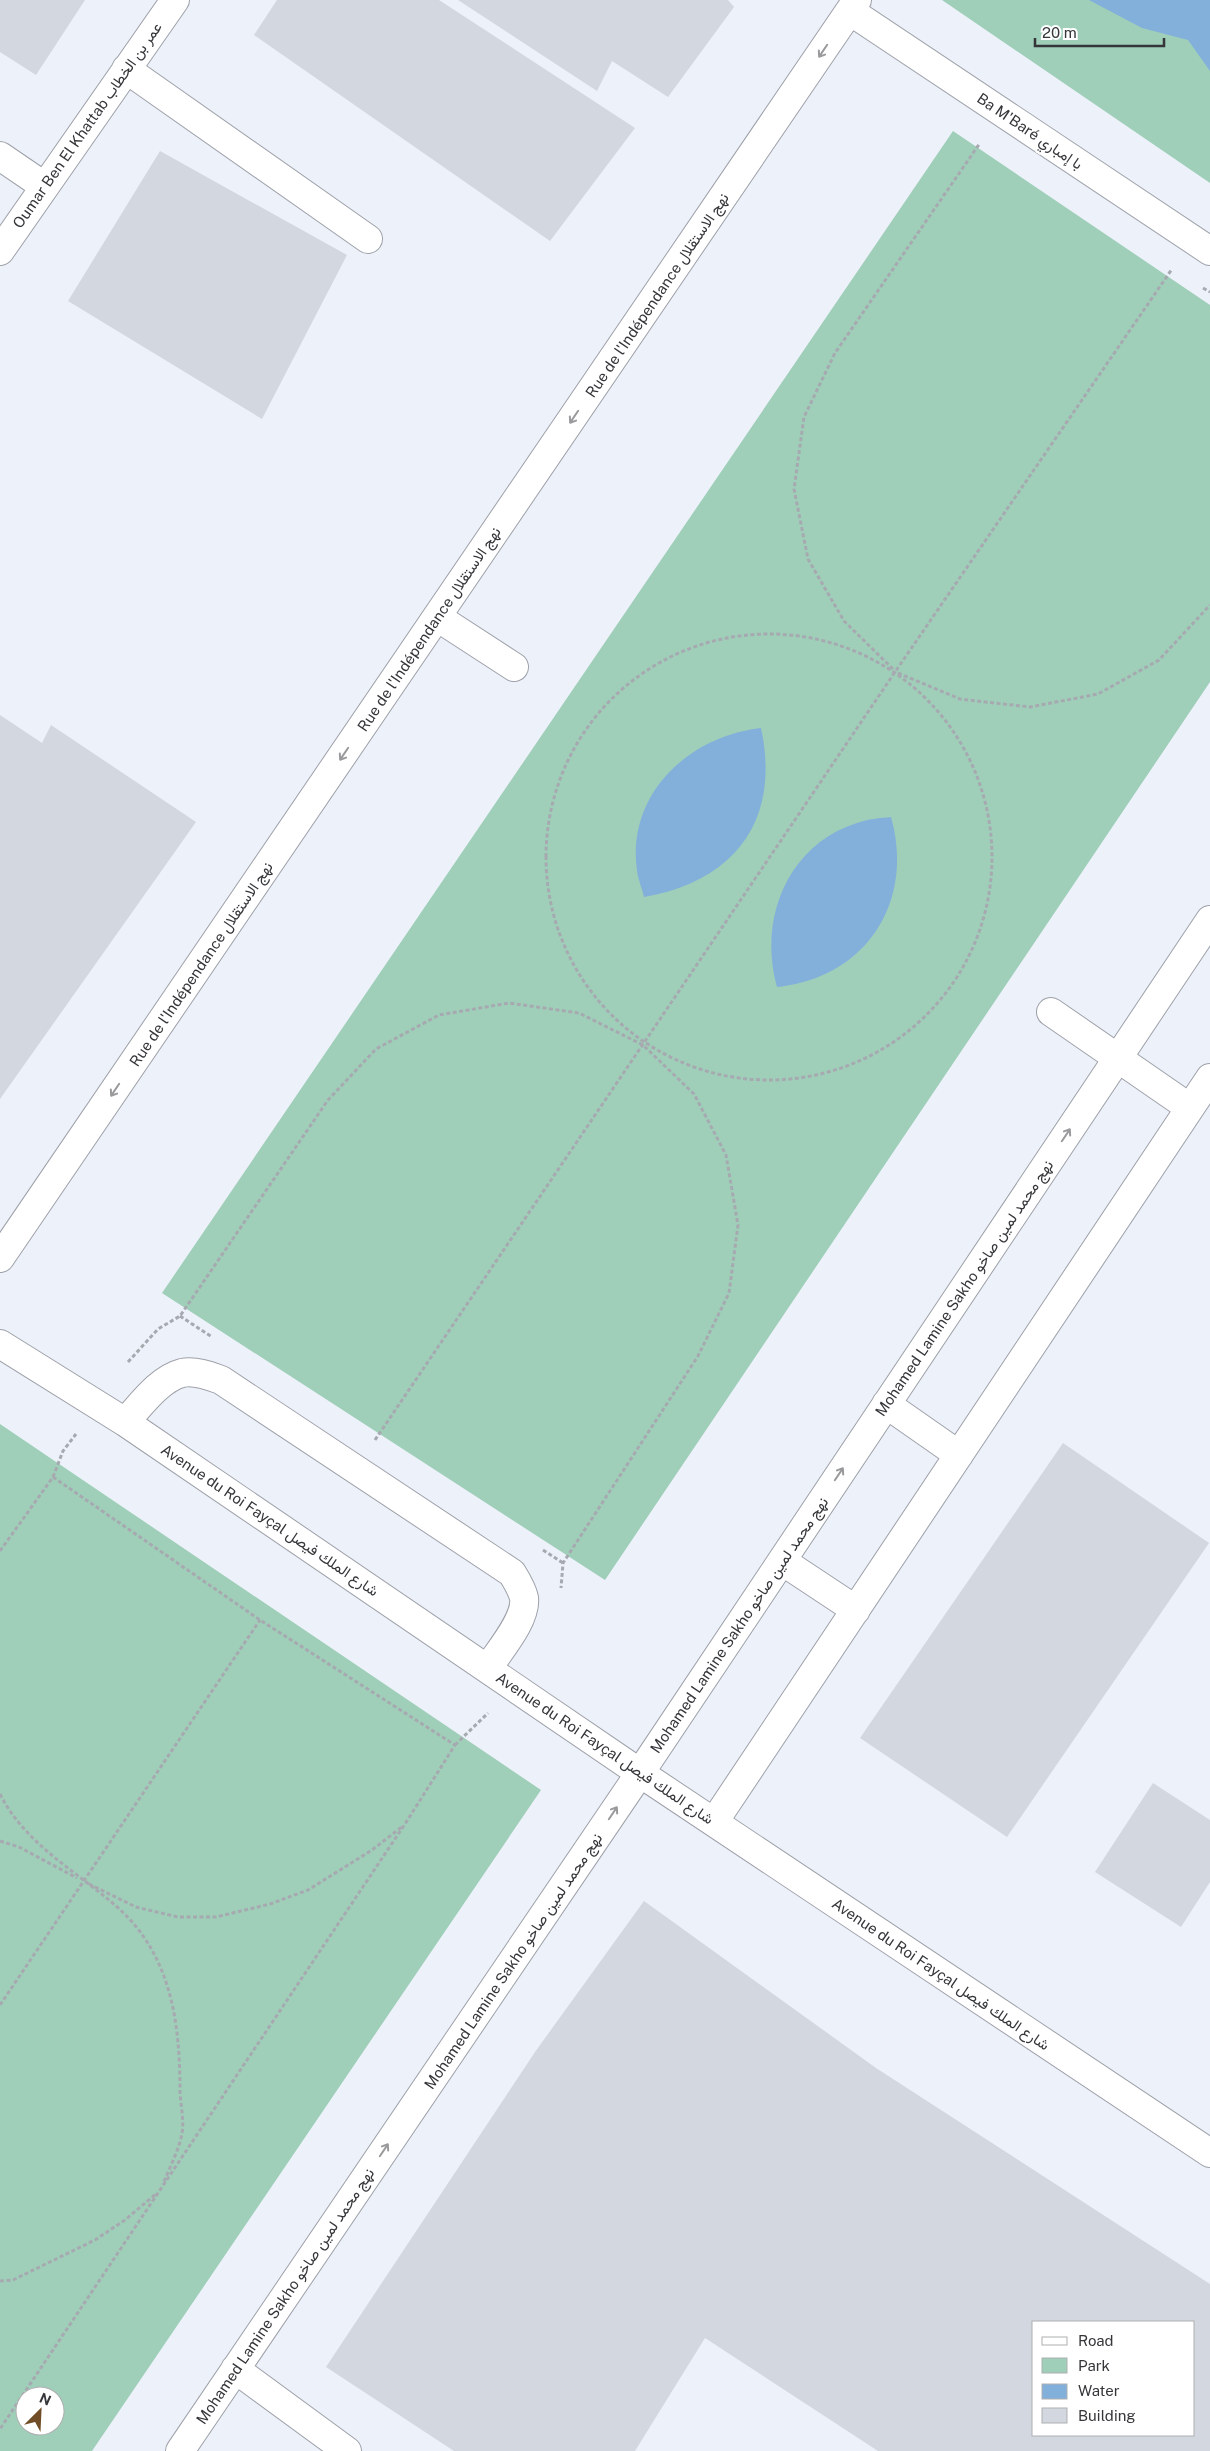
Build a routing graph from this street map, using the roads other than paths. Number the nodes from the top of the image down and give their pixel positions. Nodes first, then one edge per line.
1 (175, 0) edge
2 (854, 6) edge
3 (126, 69) junction
4 (0, 156) edge
5 (44, 186) junction
6 (368, 239) dead end
7 (1201, 245) edge
8 (0, 251) edge
9 (437, 618) junction
10 (514, 667) dead end
11 (1210, 920) edge
12 (1051, 1012) dead end
13 (1117, 1058) junction
14 (1210, 1078) edge
15 (1190, 1108) junction
16 (0, 1258) edge
17 (0, 1344) edge
18 (886, 1404) junction
19 (126, 1422) junction
20 (959, 1455) junction
21 (782, 1561) junction
22 (856, 1610) junction
23 (488, 1668) junction
24 (640, 1773) junction
25 (714, 1822) junction
26 (1210, 2153) edge
27 (235, 2369) junction
28 (180, 2451) edge
29 (347, 2451) edge

1 - 3 street, Oumar Ben El Khattab عمر بن الخطاب
2 - 7 street, Ba M'Baré با إمباري
2 -> 9 street, Rue de l'Indépendance نهج الاستقلال
3 - 5 street, Oumar Ben El Khattab عمر بن الخطاب
3 - 6 street
4 - 5 street
5 - 8 street, Oumar Ben El Khattab عمر بن الخطاب
9 - 10 street
9 -> 16 street, Rue de l'Indépendance نهج الاستقلال
11 - 13 street, Mohamed Lamine Sakho نهج محمد لمين صاخو
12 - 13 street
13 - 15 street
18 -> 13 street, Mohamed Lamine Sakho نهج محمد لمين صاخو
14 - 15 street
15 - 20 street
17 - 19 street, Avenue du Roi Fayçal شارع الملك فيصل
18 - 20 street
21 -> 18 street, Mohamed Lamine Sakho نهج محمد لمين صاخو
19 - 23 street, Avenue du Roi Fayçal شارع الملك فيصل
19 - 23 street
20 - 22 street
21 - 22 street
21 - 24 street, Mohamed Lamine Sakho نهج محمد لمين صاخو
22 - 25 street
23 - 24 street, Avenue du Roi Fayçal شارع الملك فيصل
24 - 25 street, Avenue du Roi Fayçal شارع الملك فيصل
27 -> 24 street, Mohamed Lamine Sakho نهج محمد لمين صاخو
25 - 26 street, Avenue du Roi Fayçal شارع الملك فيصل
27 - 28 street, Mohamed Lamine Sakho نهج محمد لمين صاخو
27 - 29 street

